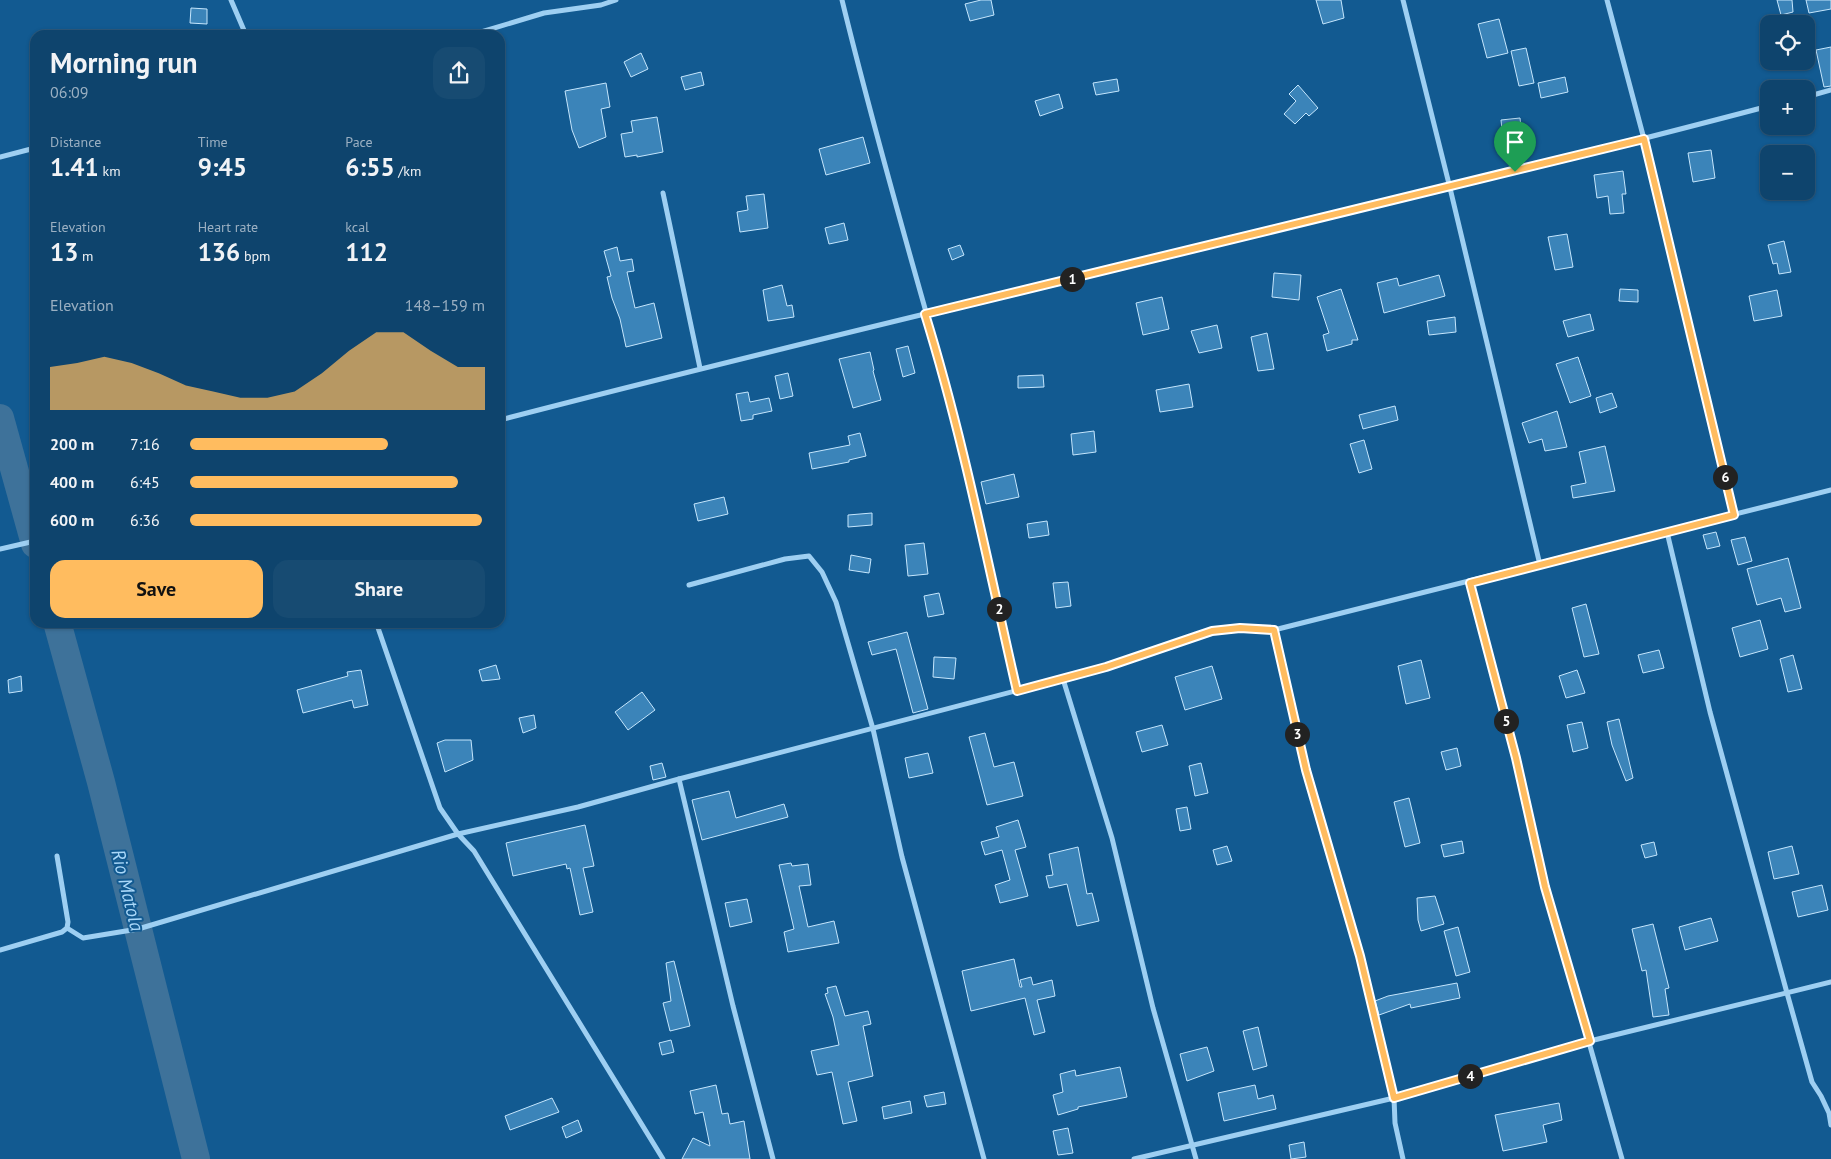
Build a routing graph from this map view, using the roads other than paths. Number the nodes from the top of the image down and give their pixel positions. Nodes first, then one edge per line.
1 (231, 0) edge
2 (616, 0) edge
3 (842, 0) edge
4 (1403, 0) edge
5 (1607, 0) edge
6 (244, 30) edge
7 (488, 30) edge
8 (1831, 90) edge
9 (1815, 94) edge
10 (1760, 108) edge
11 (1644, 139) junction
12 (30, 149) edge
13 (0, 157) edge
14 (1450, 188) junction
15 (663, 193) dead end
16 (925, 314) junction
17 (700, 368) junction
18 (505, 419) edge
19 (1831, 490) edge
20 (1734, 515) junction
21 (1667, 532) junction
22 (30, 542) edge
23 (0, 549) edge
24 (1540, 565) junction
25 (1470, 583) junction
26 (689, 585) dead end
27 (378, 628) edge
28 (1274, 630) junction
29 (1063, 679) junction
30 (1017, 691) junction
31 (873, 729) junction
32 (679, 779) junction
33 (458, 834) junction
34 (57, 856) dead end
35 (67, 928) junction
36 (0, 950) edge
37 (1831, 982) edge
38 (1787, 993) junction
39 (1590, 1041) junction
40 (1394, 1098) junction
41 (1831, 1125) edge
42 (1192, 1146) junction
43 (663, 1159) edge
44 (772, 1159) edge
45 (984, 1159) edge
46 (1134, 1159) edge
47 (1196, 1159) edge
48 (1403, 1159) edge
49 (1622, 1159) edge

1 - 6 street
2 - 7 street
3 - 16 street
4 - 14 street
5 - 11 street
8 - 9 street
10 - 11 street
11 - 14 street
11 - 20 street
12 - 13 street
14 - 16 street
14 - 24 street
15 - 17 street
16 - 17 street
16 - 30 street
17 - 18 street
19 - 20 street
20 - 21 street
21 - 24 street
21 - 38 street
22 - 23 street
24 - 25 street
25 - 28 street
25 - 39 street
26 - 31 street
27 - 33 street
28 - 29 street
28 - 40 street
29 - 30 street
29 - 42 street
30 - 31 street
31 - 32 street
31 - 45 street
32 - 33 street
32 - 44 street
33 - 35 street
33 - 43 street
34 - 35 street
35 - 36 street
37 - 38 street
38 - 39 street
38 - 41 street
39 - 40 street
39 - 49 street
40 - 42 street
40 - 48 street
42 - 46 street
42 - 47 street

